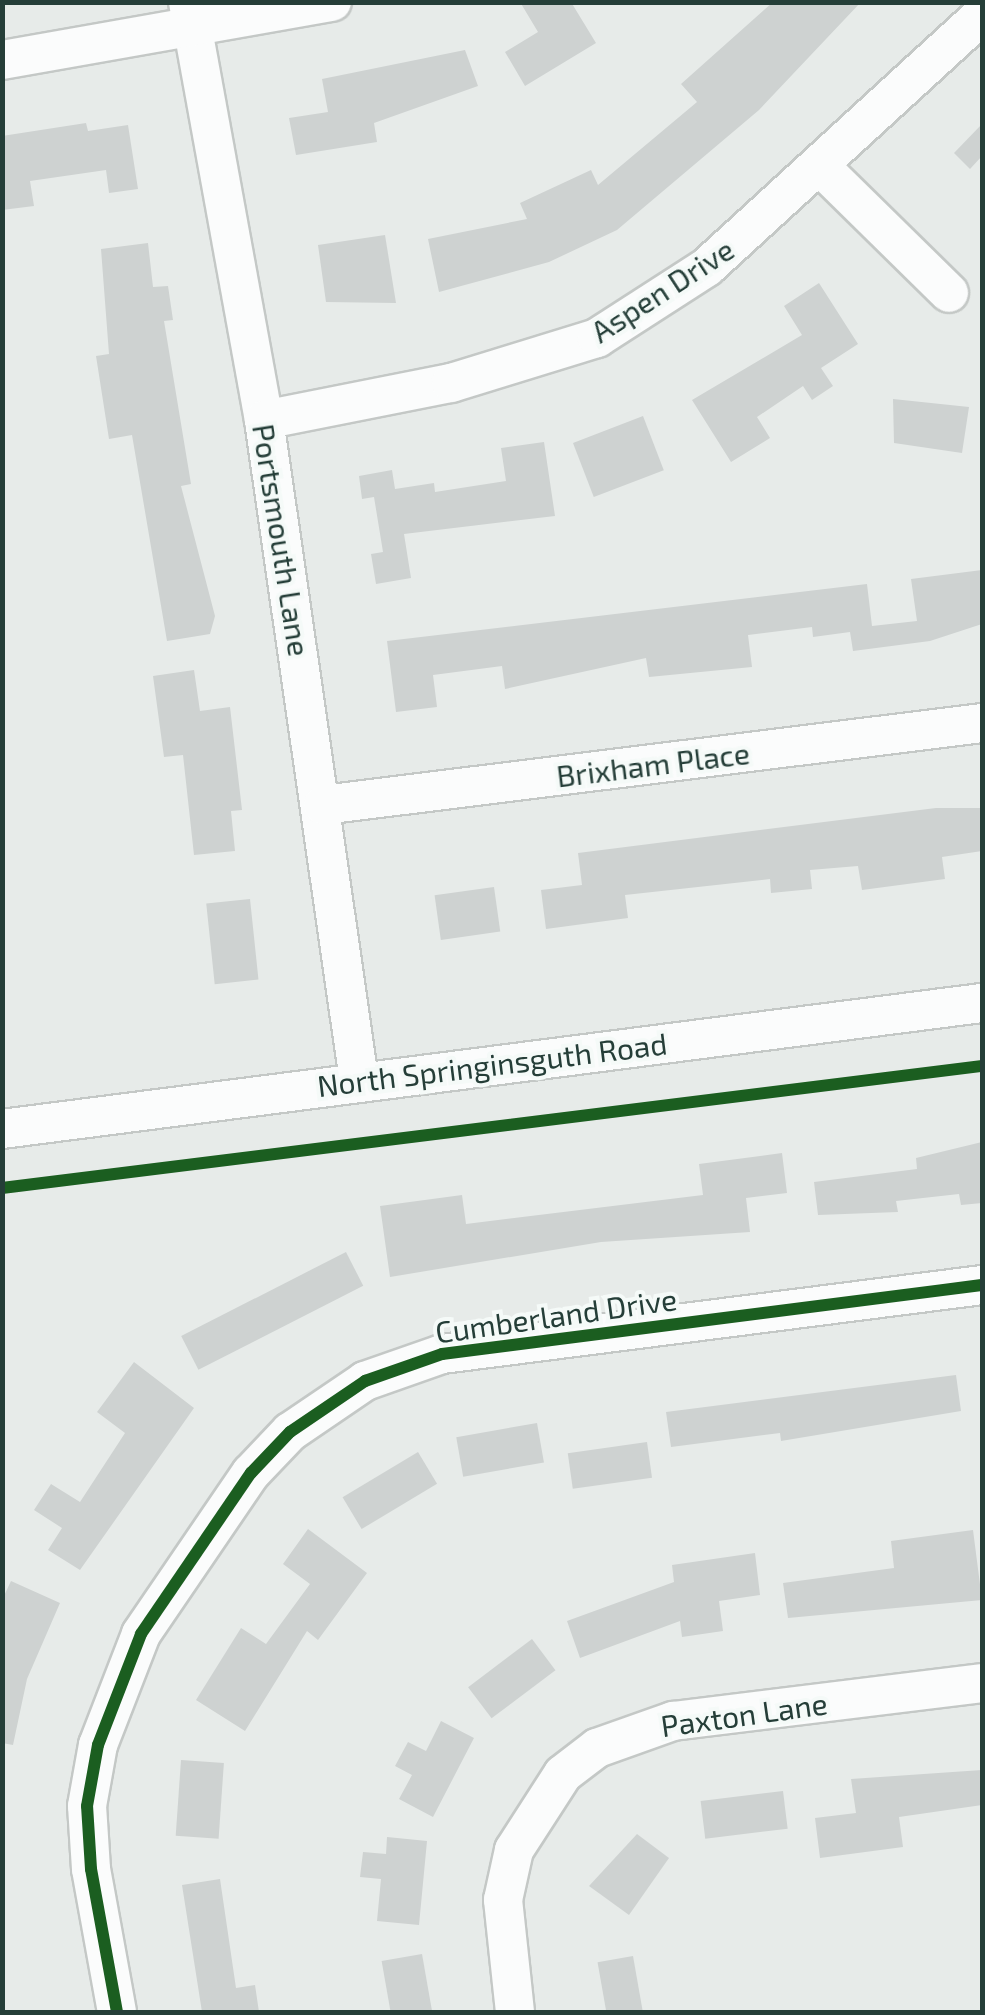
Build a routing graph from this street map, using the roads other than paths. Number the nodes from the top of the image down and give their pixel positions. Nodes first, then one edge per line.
1 (332, 2) edge
2 (982, 14) edge
3 (190, 15) edge
4 (2, 60) edge
5 (822, 168) junction
6 (949, 293) dead end
7 (264, 420) junction
8 (982, 723) edge
9 (323, 805) junction
10 (982, 1003) edge
11 (359, 1080) junction
12 (2, 1129) edge
13 (982, 1284) edge
14 (982, 1683) edge
15 (117, 2012) edge
16 (515, 2012) edge

1 - 3 street
2 - 5 street, Aspen Drive
3 - 4 street
3 - 7 street, Portsmouth Lane
5 - 6 street
5 - 7 street, Aspen Drive
7 - 9 street, Portsmouth Lane
8 - 9 street, Brixham Place
9 - 11 street, Portsmouth Lane
10 - 11 street, North Springinsguth Road
11 - 12 street, North Springinsguth Road
13 - 15 street, Cumberland Drive
14 - 16 street, Paxton Lane

